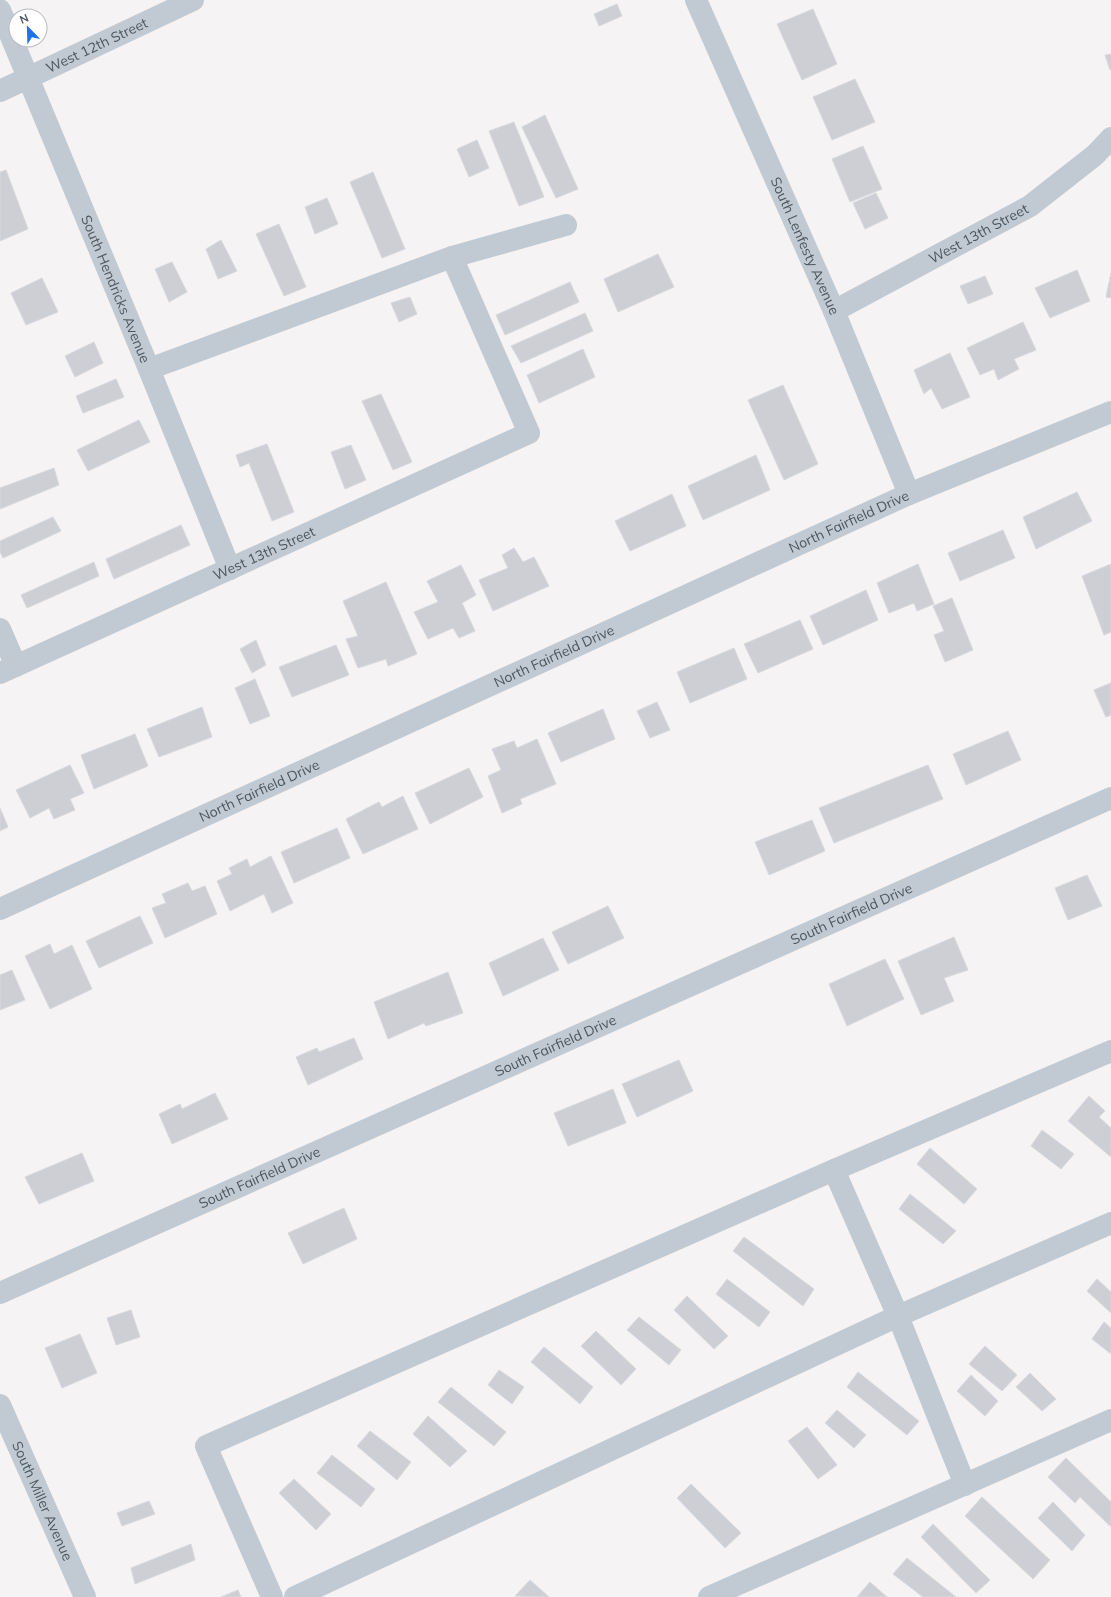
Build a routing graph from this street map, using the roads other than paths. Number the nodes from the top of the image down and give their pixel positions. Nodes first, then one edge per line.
1 (194, 0) edge
2 (696, 0) edge
3 (0, 10) edge
4 (29, 78) junction
5 (0, 91) edge
6 (1111, 138) edge
7 (566, 225) dead end
8 (452, 257) junction
9 (834, 311) junction
10 (149, 369) junction
11 (1111, 412) edge
12 (909, 494) junction
13 (230, 569) junction
14 (0, 629) edge
15 (8, 669) edge
16 (1111, 798) edge
17 (0, 909) edge
18 (1111, 1051) edge
19 (834, 1170) junction
20 (1111, 1223) edge
21 (0, 1293) edge
22 (898, 1316) junction
23 (0, 1404) edge
24 (1111, 1420) edge
25 (965, 1485) junction
26 (85, 1597) edge
27 (272, 1597) edge
28 (295, 1597) edge
29 (709, 1597) edge

1 - 4 street, West 12th Street
2 - 9 street, South Lenfesty Avenue
3 - 4 street, South Hendricks Avenue
4 - 5 street, West 12th Street
4 - 10 street, South Hendricks Avenue
6 - 9 street, West 13th Street
7 - 8 street
8 - 10 street
8 - 13 street, West 13th Street
9 - 12 street, South Lenfesty Avenue
10 - 13 street, South Hendricks Avenue
11 - 12 street, North Fairfield Drive
12 - 17 street, North Fairfield Drive
13 - 15 street, West 13th Street
14 - 15 street
16 - 21 street, South Fairfield Drive
18 - 19 street
19 - 22 street
19 - 27 street
20 - 22 street
22 - 25 street
22 - 28 street
23 - 26 street, South Miller Avenue
24 - 25 street
25 - 29 street

